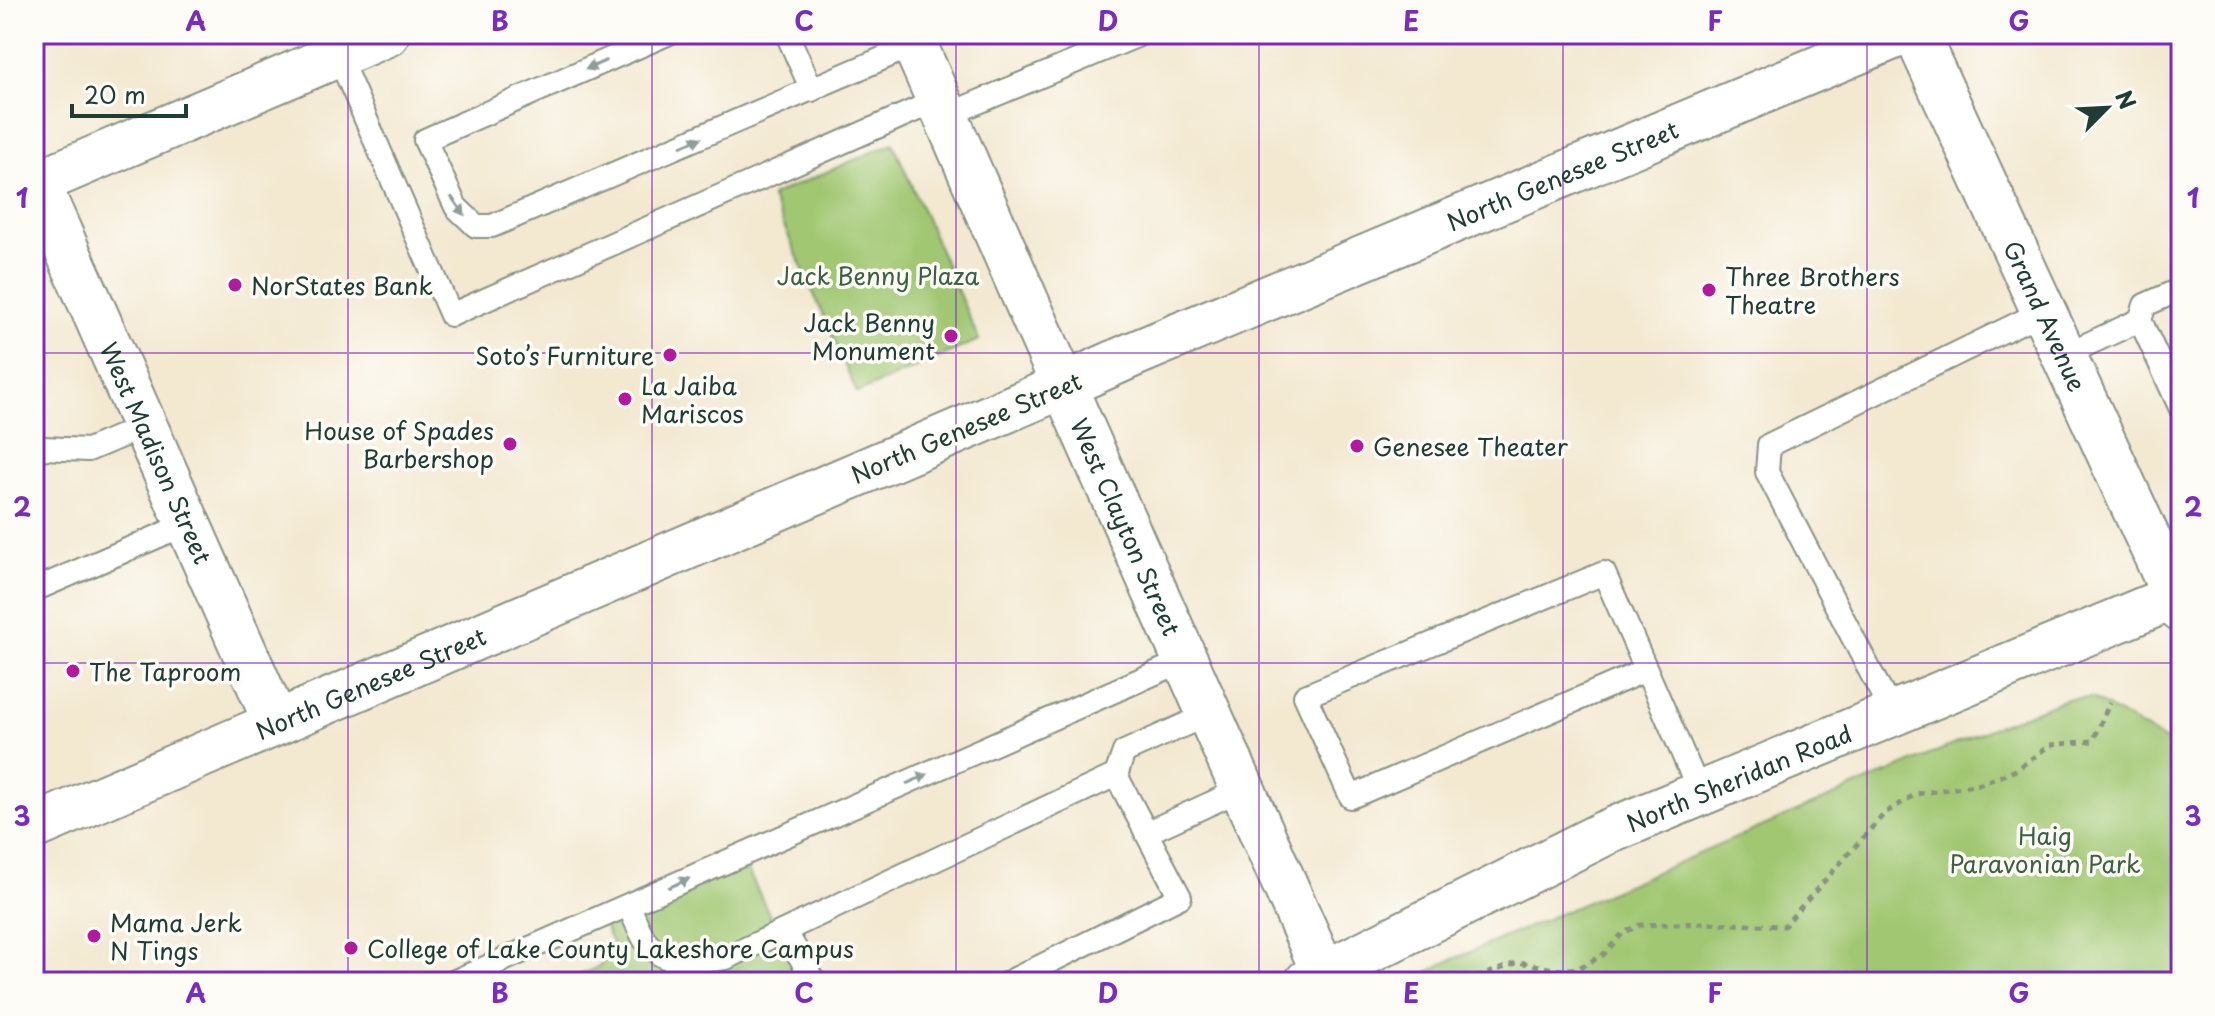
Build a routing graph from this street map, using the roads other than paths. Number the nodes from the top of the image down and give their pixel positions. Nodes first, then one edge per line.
1 (387, 34) edge
2 (667, 34) edge
3 (787, 34) edge
4 (1141, 34) edge
5 (1900, 34) edge
6 (1916, 34) edge
7 (912, 40) edge
8 (338, 55) junction
9 (812, 90) junction
10 (942, 108) junction
11 (36, 183) edge
12 (2181, 289) edge
13 (2044, 311) junction
14 (2140, 320) junction
15 (2064, 355) junction
16 (1063, 386) junction
17 (2181, 409) edge
18 (145, 426) junction
19 (34, 452) edge
20 (189, 523) junction
21 (34, 590) edge
22 (2179, 600) edge
23 (1185, 660) junction
24 (1646, 670) junction
25 (1892, 713) junction
26 (1209, 714) junction
27 (276, 723) junction
28 (1116, 775) junction
29 (1242, 789) junction
30 (1700, 793) junction
31 (34, 827) edge
32 (1146, 833) junction
33 (628, 905) junction
34 (786, 932) junction
35 (1316, 978) edge
36 (453, 982) edge
37 (814, 982) edge
38 (1009, 982) edge

1 - 8 street
2 -> 9 lane
3 - 9 lane
4 - 10 lane
5 - 16 street, North Genesee Street
6 - 13 street, Grand Avenue
7 - 9 lane
7 - 10 street, West Clayton Street
8 - 10 lane
8 - 11 street
10 - 16 street, West Clayton Street
11 - 18 street, West Madison Street
12 - 14 lane
13 - 15 street, Grand Avenue
13 - 25 lane
14 - 15 lane
14 - 17 lane
15 - 22 street, Grand Avenue
16 - 23 street, West Clayton Street
16 - 27 street, North Genesee Street
18 - 19 lane
18 - 20 street, West Madison Street
20 - 21 lane
20 - 27 street, West Madison Street
22 - 25 street, North Sheridan Road
23 - 26 street, West Clayton Street
33 -> 23 lane
24 - 24 lane
24 - 30 lane
25 - 30 street, North Sheridan Road
26 - 28 lane
26 - 29 street, West Clayton Street
27 - 31 street, North Genesee Street
28 - 32 lane
28 - 34 lane
29 - 32 lane
29 - 35 street, West Clayton Street
30 - 35 street, North Sheridan Road
32 - 38 lane
33 - 34 lane
33 - 36 lane
34 - 37 lane

